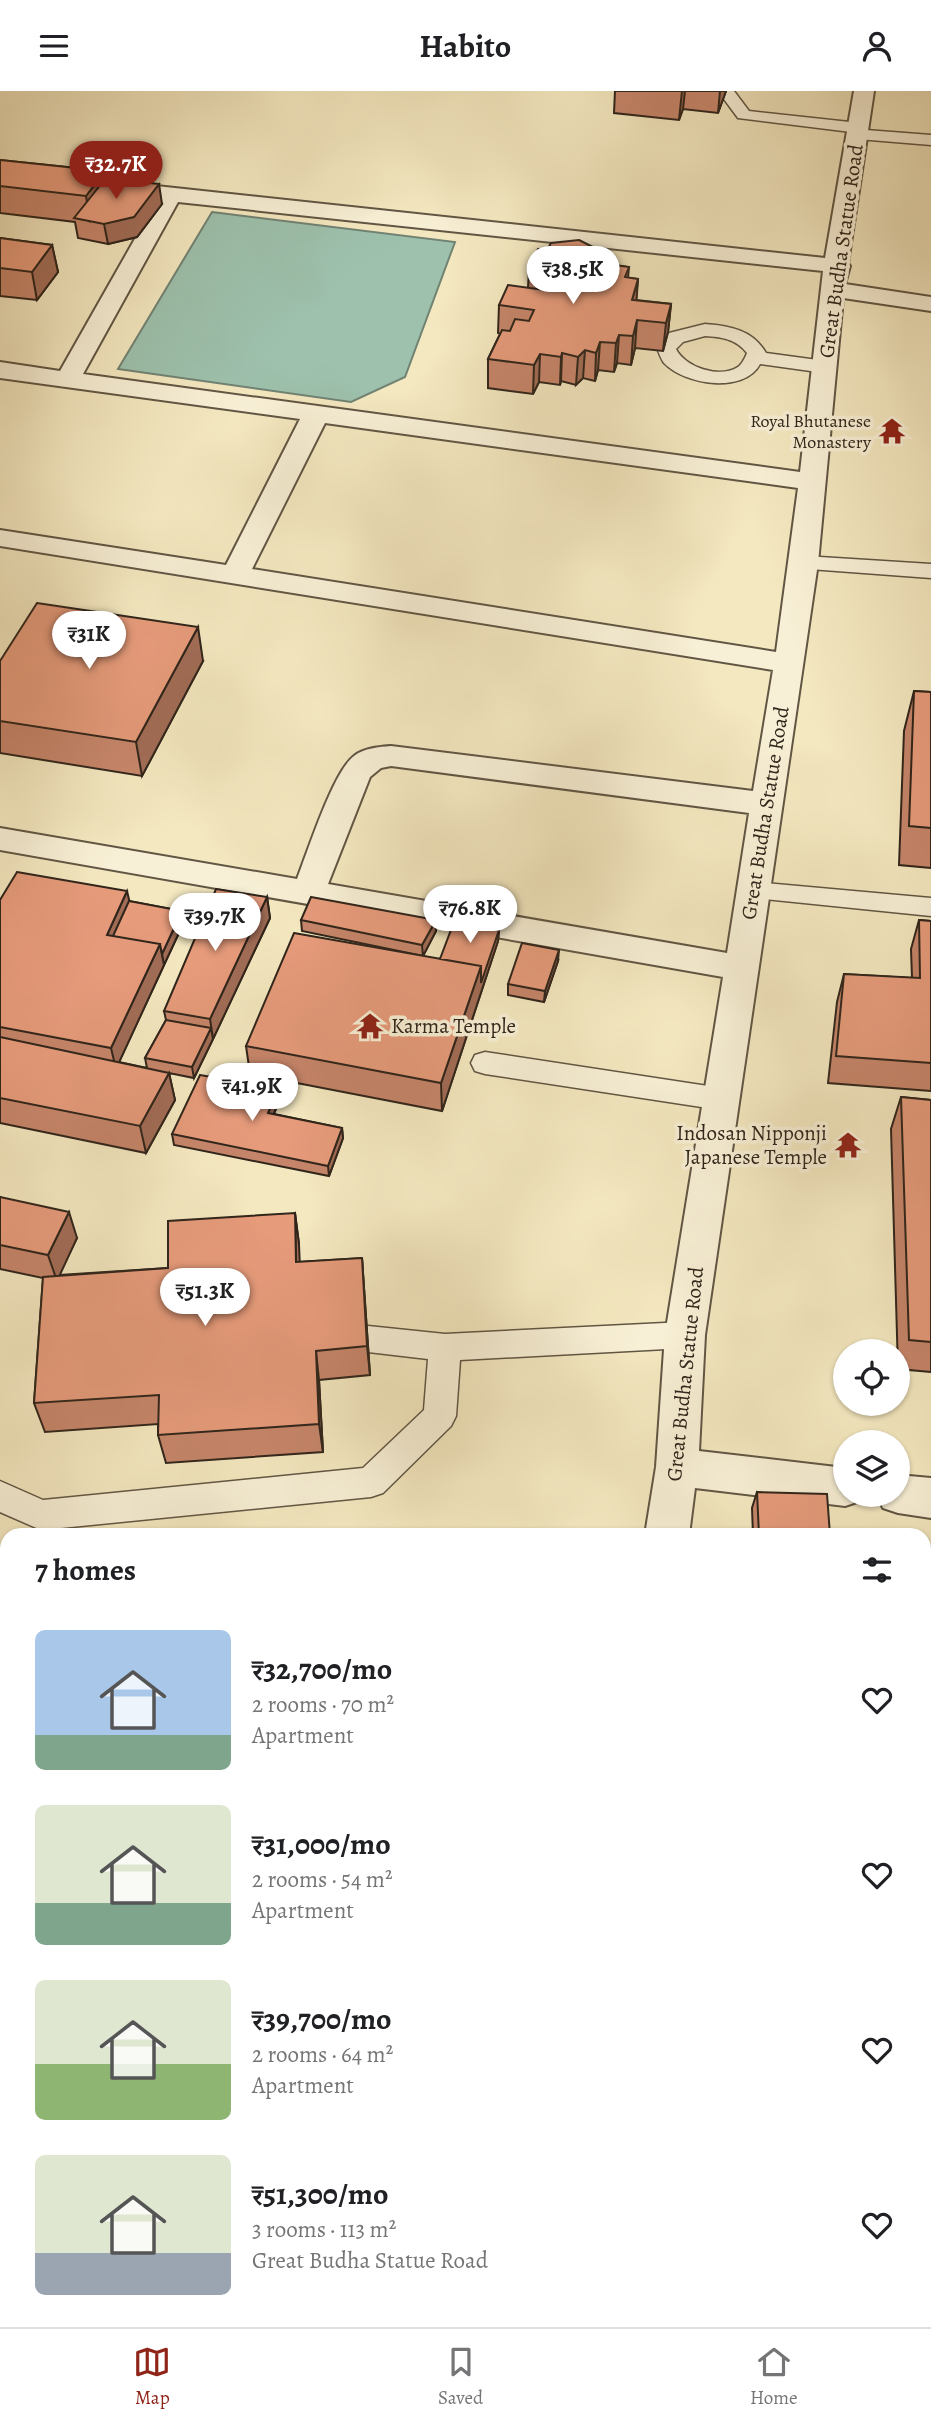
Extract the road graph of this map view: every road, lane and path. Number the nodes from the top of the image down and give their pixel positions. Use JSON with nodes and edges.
{"nodes":[{"id":1,"x":726,"y":91,"type":"edge"},
{"id":2,"x":864,"y":91,"type":"edge"},
{"id":3,"x":858,"y":131,"type":"junction"},
{"id":4,"x":931,"y":140,"type":"edge"},
{"id":5,"x":92,"y":186,"type":"edge"},
{"id":6,"x":171,"y":195,"type":"junction"},
{"id":7,"x":835,"y":278,"type":"junction"},
{"id":8,"x":931,"y":304,"type":"edge"},
{"id":9,"x":757,"y":358,"type":"dead end"},
{"id":10,"x":825,"y":367,"type":"junction"},
{"id":11,"x":0,"y":370,"type":"edge"},
{"id":12,"x":68,"y":379,"type":"junction"},
{"id":13,"x":316,"y":414,"type":"junction"},
{"id":14,"x":812,"y":482,"type":"junction"},
{"id":15,"x":0,"y":538,"type":"edge"},
{"id":16,"x":804,"y":563,"type":"junction"},
{"id":17,"x":931,"y":571,"type":"edge"},
{"id":18,"x":235,"y":576,"type":"junction"},
{"id":19,"x":789,"y":663,"type":"junction"},
{"id":20,"x":767,"y":804,"type":"junction"},
{"id":21,"x":0,"y":839,"type":"edge"},
{"id":22,"x":754,"y":891,"type":"junction"},
{"id":23,"x":308,"y":893,"type":"junction"},
{"id":24,"x":931,"y":907,"type":"edge"},
{"id":25,"x":741,"y":968,"type":"junction"},
{"id":26,"x":485,"y":1063,"type":"dead end"},
{"id":27,"x":721,"y":1099,"type":"junction"},
{"id":28,"x":685,"y":1335,"type":"junction"},
{"id":29,"x":368,"y":1339,"type":"edge"},
{"id":30,"x":445,"y":1347,"type":"junction"},
{"id":31,"x":677,"y":1467,"type":"junction"},
{"id":32,"x":833,"y":1486,"type":"edge"},
{"id":33,"x":910,"y":1495,"type":"edge"},
{"id":34,"x":0,"y":1496,"type":"edge"},
{"id":35,"x":931,"y":1498,"type":"edge"},
{"id":36,"x":668,"y":1528,"type":"edge"}],
"edges":[{"from":1,"to":3,"type":"lane"},
{"from":2,"to":3,"type":"street","name":"Great Budha Statue Road"},
{"from":3,"to":4,"type":"lane"},
{"from":3,"to":7,"type":"street","name":"Great Budha Statue Road"},
{"from":5,"to":6,"type":"street"},
{"from":6,"to":7,"type":"street"},
{"from":6,"to":12,"type":"street"},
{"from":7,"to":8,"type":"street"},
{"from":7,"to":10,"type":"street","name":"Great Budha Statue Road"},
{"from":9,"to":10,"type":"lane"},
{"from":10,"to":14,"type":"street","name":"Great Budha Statue Road"},
{"from":11,"to":12,"type":"street"},
{"from":12,"to":13,"type":"street"},
{"from":13,"to":14,"type":"street"},
{"from":13,"to":18,"type":"street"},
{"from":14,"to":16,"type":"street","name":"Great Budha Statue Road"},
{"from":15,"to":18,"type":"street"},
{"from":16,"to":17,"type":"lane"},
{"from":16,"to":19,"type":"street","name":"Great Budha Statue Road"},
{"from":18,"to":19,"type":"street"},
{"from":19,"to":20,"type":"street","name":"Great Budha Statue Road"},
{"from":20,"to":22,"type":"street","name":"Great Budha Statue Road"},
{"from":20,"to":23,"type":"street"},
{"from":21,"to":23,"type":"street"},
{"from":22,"to":24,"type":"lane"},
{"from":22,"to":25,"type":"street","name":"Great Budha Statue Road"},
{"from":23,"to":25,"type":"street"},
{"from":25,"to":27,"type":"street","name":"Great Budha Statue Road"},
{"from":26,"to":27,"type":"lane"},
{"from":27,"to":28,"type":"street","name":"Great Budha Statue Road"},
{"from":28,"to":30,"type":"lane"},
{"from":28,"to":31,"type":"street","name":"Great Budha Statue Road"},
{"from":29,"to":30,"type":"lane"},
{"from":30,"to":34,"type":"lane"},
{"from":31,"to":32,"type":"street"},
{"from":31,"to":36,"type":"street","name":"Great Budha Statue Road"},
{"from":33,"to":35,"type":"street"}]}
